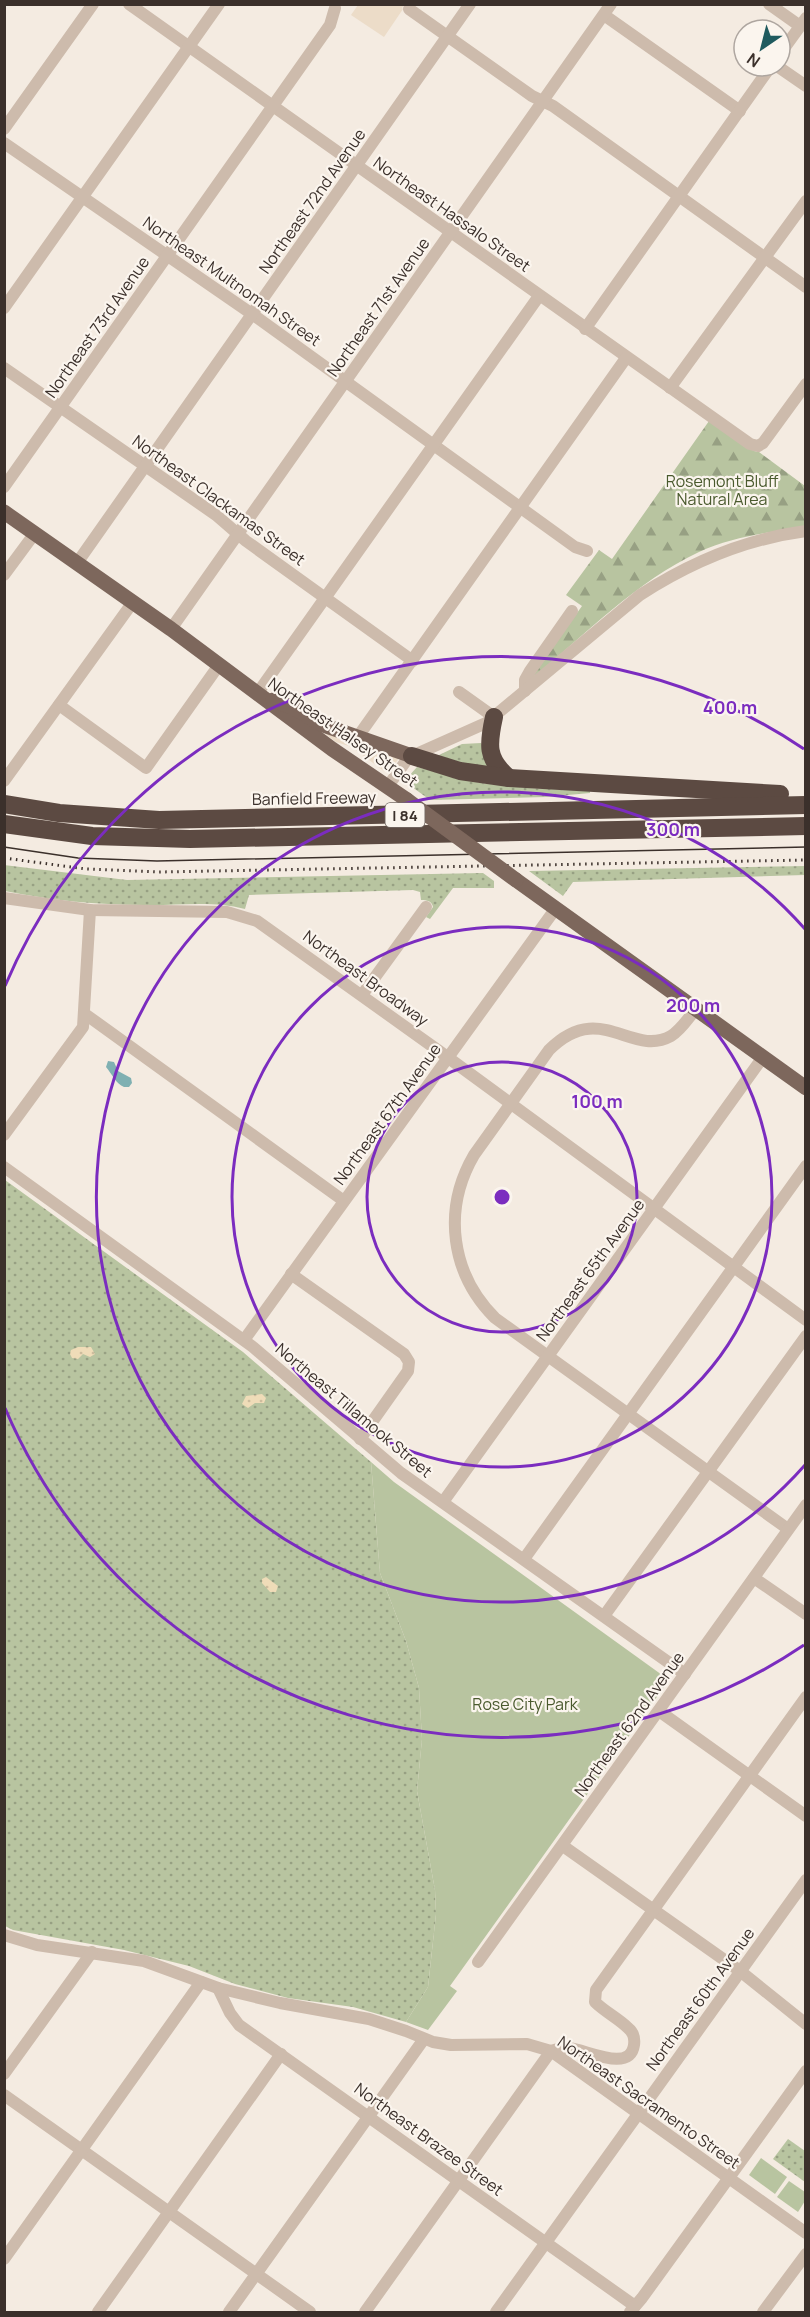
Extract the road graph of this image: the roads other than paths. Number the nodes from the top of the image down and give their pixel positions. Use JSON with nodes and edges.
{"nodes":[{"id":1,"x":93,"y":4,"type":"edge"},
{"id":2,"x":129,"y":4,"type":"edge"},
{"id":3,"x":219,"y":4,"type":"edge"},
{"id":4,"x":470,"y":4,"type":"edge"},
{"id":5,"x":769,"y":4,"type":"edge"},
{"id":6,"x":335,"y":8,"type":"dead end"},
{"id":7,"x":409,"y":9,"type":"dead end"},
{"id":8,"x":608,"y":10,"type":"edge"},
{"id":9,"x":803,"y":22,"type":"edge"},
{"id":10,"x":448,"y":36,"type":"junction"},
{"id":11,"x":792,"y":37,"type":"edge"},
{"id":12,"x":188,"y":47,"type":"junction"},
{"id":13,"x":792,"y":76,"type":"edge"},
{"id":14,"x":763,"y":78,"type":"edge"},
{"id":15,"x":806,"y":86,"type":"edge"},
{"id":16,"x":543,"y":101,"type":"junction"},
{"id":17,"x":272,"y":107,"type":"junction"},
{"id":18,"x":740,"y":111,"type":"junction"},
{"id":19,"x":4,"y":129,"type":"edge"},
{"id":20,"x":4,"y":143,"type":"edge"},
{"id":21,"x":356,"y":166,"type":"junction"},
{"id":22,"x":680,"y":196,"type":"junction"},
{"id":23,"x":82,"y":197,"type":"junction"},
{"id":24,"x":806,"y":201,"type":"edge"},
{"id":25,"x":451,"y":233,"type":"junction"},
{"id":26,"x":167,"y":256,"type":"junction"},
{"id":27,"x":765,"y":258,"type":"junction"},
{"id":28,"x":806,"y":287,"type":"edge"},
{"id":29,"x":539,"y":296,"type":"junction"},
{"id":30,"x":4,"y":308,"type":"edge"},
{"id":31,"x":252,"y":314,"type":"junction"},
{"id":32,"x":585,"y":329,"type":"junction"},
{"id":33,"x":627,"y":358,"type":"junction"},
{"id":34,"x":4,"y":368,"type":"edge"},
{"id":35,"x":346,"y":381,"type":"junction"},
{"id":36,"x":806,"y":384,"type":"edge"},
{"id":37,"x":670,"y":388,"type":"junction"},
{"id":38,"x":61,"y":407,"type":"junction"},
{"id":39,"x":433,"y":446,"type":"junction"},
{"id":40,"x":145,"y":465,"type":"junction"},
{"id":41,"x":4,"y":486,"type":"edge"},
{"id":42,"x":521,"y":508,"type":"junction"},
{"id":43,"x":4,"y":512,"type":"edge"},
{"id":44,"x":806,"y":531,"type":"edge"},
{"id":45,"x":34,"y":533,"type":"junction"},
{"id":46,"x":239,"y":534,"type":"junction"},
{"id":47,"x":587,"y":550,"type":"dead end"},
{"id":48,"x":77,"y":563,"type":"junction"},
{"id":49,"x":4,"y":575,"type":"edge"},
{"id":50,"x":326,"y":597,"type":"junction"},
{"id":51,"x":133,"y":602,"type":"junction"},
{"id":52,"x":572,"y":611,"type":"dead end"},
{"id":53,"x":171,"y":629,"type":"junction"},
{"id":54,"x":413,"y":661,"type":"junction"},
{"id":55,"x":219,"y":665,"type":"junction"},
{"id":56,"x":525,"y":691,"type":"junction"},
{"id":57,"x":459,"y":692,"type":"dead end"},
{"id":58,"x":257,"y":694,"type":"junction"},
{"id":59,"x":59,"y":705,"type":"junction"},
{"id":60,"x":494,"y":717,"type":"junction"},
{"id":61,"x":357,"y":738,"type":"junction"},
{"id":62,"x":412,"y":756,"type":"junction"},
{"id":63,"x":509,"y":778,"type":"junction"},
{"id":64,"x":4,"y":781,"type":"edge"},
{"id":65,"x":388,"y":786,"type":"junction"},
{"id":66,"x":806,"y":795,"type":"edge"},
{"id":67,"x":4,"y":804,"type":"edge"},
{"id":68,"x":806,"y":805,"type":"edge"},
{"id":69,"x":4,"y":824,"type":"edge"},
{"id":70,"x":806,"y":826,"type":"edge"},
{"id":71,"x":4,"y":898,"type":"edge"},
{"id":72,"x":426,"y":907,"type":"dead end"},
{"id":73,"x":556,"y":908,"type":"junction"},
{"id":74,"x":90,"y":910,"type":"junction"},
{"id":75,"x":362,"y":995,"type":"junction"},
{"id":76,"x":696,"y":1008,"type":"junction"},
{"id":77,"x":85,"y":1014,"type":"junction"},
{"id":78,"x":763,"y":1057,"type":"junction"},
{"id":79,"x":448,"y":1058,"type":"junction"},
{"id":80,"x":806,"y":1088,"type":"edge"},
{"id":81,"x":510,"y":1103,"type":"junction"},
{"id":82,"x":4,"y":1135,"type":"edge"},
{"id":83,"x":806,"y":1166,"type":"edge"},
{"id":84,"x":4,"y":1167,"type":"edge"},
{"id":85,"x":344,"y":1201,"type":"junction"},
{"id":86,"x":653,"y":1209,"type":"junction"},
{"id":87,"x":733,"y":1268,"type":"junction"},
{"id":88,"x":291,"y":1274,"type":"junction"},
{"id":89,"x":806,"y":1320,"type":"edge"},
{"id":90,"x":806,"y":1336,"type":"edge"},
{"id":91,"x":244,"y":1340,"type":"junction"},
{"id":92,"x":548,"y":1357,"type":"junction"},
{"id":93,"x":628,"y":1414,"type":"junction"},
{"id":94,"x":360,"y":1438,"type":"junction"},
{"id":95,"x":708,"y":1472,"type":"junction"},
{"id":96,"x":443,"y":1502,"type":"junction"},
{"id":97,"x":806,"y":1505,"type":"edge"},
{"id":98,"x":788,"y":1529,"type":"junction"},
{"id":99,"x":524,"y":1559,"type":"junction"},
{"id":100,"x":754,"y":1578,"type":"junction"},
{"id":101,"x":806,"y":1614,"type":"edge"},
{"id":102,"x":604,"y":1617,"type":"junction"},
{"id":103,"x":686,"y":1674,"type":"junction"},
{"id":104,"x":806,"y":1697,"type":"edge"},
{"id":105,"x":659,"y":1711,"type":"junction"},
{"id":106,"x":749,"y":1776,"type":"junction"},
{"id":107,"x":806,"y":1816,"type":"edge"},
{"id":108,"x":562,"y":1846,"type":"junction"},
{"id":109,"x":806,"y":1880,"type":"edge"},
{"id":110,"x":653,"y":1909,"type":"junction"},
{"id":111,"x":4,"y":1935,"type":"edge"},
{"id":112,"x":92,"y":1952,"type":"junction"},
{"id":113,"x":478,"y":1962,"type":"dead end"},
{"id":114,"x":740,"y":1971,"type":"junction"},
{"id":115,"x":201,"y":1982,"type":"junction"},
{"id":116,"x":218,"y":1988,"type":"junction"},
{"id":117,"x":806,"y":2024,"type":"edge"},
{"id":118,"x":424,"y":2039,"type":"junction"},
{"id":119,"x":551,"y":2051,"type":"junction"},
{"id":120,"x":281,"y":2054,"type":"junction"},
{"id":121,"x":596,"y":2054,"type":"junction"},
{"id":122,"x":806,"y":2071,"type":"edge"},
{"id":123,"x":582,"y":2073,"type":"junction"},
{"id":124,"x":4,"y":2074,"type":"edge"},
{"id":125,"x":4,"y":2095,"type":"edge"},
{"id":126,"x":638,"y":2114,"type":"junction"},
{"id":127,"x":368,"y":2116,"type":"junction"},
{"id":128,"x":82,"y":2150,"type":"junction"},
{"id":129,"x":729,"y":2178,"type":"junction"},
{"id":130,"x":459,"y":2181,"type":"junction"},
{"id":131,"x":169,"y":2212,"type":"junction"},
{"id":132,"x":806,"y":2233,"type":"edge"},
{"id":133,"x":546,"y":2243,"type":"junction"},
{"id":134,"x":806,"y":2254,"type":"edge"},
{"id":135,"x":4,"y":2259,"type":"edge"},
{"id":136,"x":256,"y":2274,"type":"junction"},
{"id":137,"x":632,"y":2309,"type":"edge"},
{"id":138,"x":98,"y":2313,"type":"edge"},
{"id":139,"x":229,"y":2313,"type":"edge"},
{"id":140,"x":310,"y":2313,"type":"edge"},
{"id":141,"x":365,"y":2313,"type":"edge"},
{"id":142,"x":496,"y":2313,"type":"edge"},
{"id":143,"x":763,"y":2313,"type":"edge"}],
"edges":[{"from":1,"to":19,"type":"street"},
{"from":2,"to":12,"type":"street","name":"Northeast Hassalo Street"},
{"from":3,"to":12,"type":"street"},
{"from":4,"to":10,"type":"street","name":"Northeast 72nd Avenue"},
{"from":5,"to":9,"type":"street"},
{"from":6,"to":17,"type":"street","name":"Northeast 73rd Avenue"},
{"from":7,"to":10,"type":"street"},
{"from":8,"to":16,"type":"street","name":"Northeast 71st Avenue"},
{"from":8,"to":18,"type":"street"},
{"from":9,"to":11,"type":"street"},
{"from":10,"to":16,"type":"street"},
{"from":10,"to":21,"type":"street","name":"Northeast 72nd Avenue"},
{"from":12,"to":17,"type":"street","name":"Northeast Hassalo Street"},
{"from":12,"to":23,"type":"street"},
{"from":13,"to":15,"type":"street"},
{"from":14,"to":18,"type":"street"},
{"from":16,"to":22,"type":"street"},
{"from":16,"to":25,"type":"street","name":"Northeast 71st Avenue"},
{"from":17,"to":21,"type":"street","name":"Northeast Hassalo Street"},
{"from":17,"to":26,"type":"street","name":"Northeast 73rd Avenue"},
{"from":18,"to":22,"type":"street"},
{"from":20,"to":23,"type":"street","name":"Northeast Multnomah Street"},
{"from":21,"to":25,"type":"street","name":"Northeast Hassalo Street"},
{"from":21,"to":31,"type":"street","name":"Northeast 72nd Avenue"},
{"from":22,"to":27,"type":"street"},
{"from":22,"to":32,"type":"street"},
{"from":23,"to":26,"type":"street","name":"Northeast Multnomah Street"},
{"from":23,"to":30,"type":"street"},
{"from":24,"to":27,"type":"street"},
{"from":25,"to":29,"type":"street","name":"Northeast Hassalo Street"},
{"from":25,"to":35,"type":"street","name":"Northeast 71st Avenue"},
{"from":26,"to":31,"type":"street","name":"Northeast Multnomah Street"},
{"from":26,"to":38,"type":"street","name":"Northeast 73rd Avenue"},
{"from":27,"to":28,"type":"street"},
{"from":27,"to":37,"type":"street"},
{"from":29,"to":32,"type":"street","name":"Northeast Hassalo Street"},
{"from":29,"to":39,"type":"street"},
{"from":31,"to":35,"type":"street","name":"Northeast Multnomah Street"},
{"from":31,"to":40,"type":"street","name":"Northeast 72nd Avenue"},
{"from":32,"to":33,"type":"street","name":"Northeast Hassalo Street"},
{"from":33,"to":37,"type":"street","name":"Northeast Hassalo Street"},
{"from":33,"to":42,"type":"street"},
{"from":34,"to":38,"type":"street","name":"Northeast Clackamas Street"},
{"from":35,"to":39,"type":"street","name":"Northeast Multnomah Street"},
{"from":35,"to":46,"type":"street","name":"Northeast 71st Avenue"},
{"from":36,"to":37,"type":"street","name":"Northeast Hassalo Street"},
{"from":38,"to":40,"type":"street","name":"Northeast Clackamas Street"},
{"from":38,"to":41,"type":"street","name":"Northeast 73rd Avenue"},
{"from":39,"to":42,"type":"street","name":"Northeast Multnomah Street"},
{"from":39,"to":50,"type":"street"},
{"from":40,"to":46,"type":"street","name":"Northeast Clackamas Street"},
{"from":40,"to":48,"type":"street","name":"Northeast 72nd Avenue"},
{"from":42,"to":47,"type":"street","name":"Northeast Multnomah Street"},
{"from":42,"to":54,"type":"street"},
{"from":43,"to":45,"type":"main road","name":"Northeast Halsey Street"},
{"from":44,"to":56,"type":"street"},
{"from":45,"to":48,"type":"main road","name":"Northeast Halsey Street"},
{"from":45,"to":49,"type":"street"},
{"from":46,"to":50,"type":"street","name":"Northeast Clackamas Street"},
{"from":46,"to":53,"type":"street","name":"Northeast 71st Avenue"},
{"from":48,"to":51,"type":"main road","name":"Northeast Halsey Street"},
{"from":50,"to":54,"type":"street","name":"Northeast Clackamas Street"},
{"from":50,"to":58,"type":"street"},
{"from":51,"to":53,"type":"main road","name":"Northeast Halsey Street"},
{"from":51,"to":59,"type":"street"},
{"from":52,"to":56,"type":"street"},
{"from":53,"to":55,"type":"main road","name":"Northeast Halsey Street"},
{"from":54,"to":61,"type":"street"},
{"from":55,"to":58,"type":"main road","name":"Northeast Halsey Street"},
{"from":55,"to":59,"type":"street"},
{"from":56,"to":60,"type":"street"},
{"from":57,"to":60,"type":"street"},
{"from":58,"to":61,"type":"main road"},
{"from":58,"to":65,"type":"main road","name":"Northeast Halsey Street"},
{"from":59,"to":64,"type":"street"},
{"from":60,"to":62,"type":"street"},
{"from":60,"to":63,"type":"highway"},
{"from":61,"to":62,"type":"main road"},
{"from":62,"to":63,"type":"highway"},
{"from":62,"to":65,"type":"street"},
{"from":63,"to":66,"type":"highway"},
{"from":65,"to":73,"type":"main road","name":"Northeast Halsey Street","bridge":true},
{"from":67,"to":68,"type":"highway","name":"Banfield Freeway","number":"I 84"},
{"from":69,"to":70,"type":"highway","number":"I 84"},
{"from":71,"to":74,"type":"street","name":"Northeast Broadway"},
{"from":72,"to":75,"type":"street"},
{"from":73,"to":76,"type":"main road","name":"Northeast Halsey Street"},
{"from":73,"to":79,"type":"street","name":"Northeast 67th Avenue"},
{"from":74,"to":75,"type":"street","name":"Northeast Broadway"},
{"from":74,"to":77,"type":"street"},
{"from":75,"to":79,"type":"street","name":"Northeast Broadway"},
{"from":76,"to":78,"type":"main road","name":"Northeast Halsey Street"},
{"from":76,"to":81,"type":"street"},
{"from":77,"to":82,"type":"street"},
{"from":77,"to":85,"type":"street"},
{"from":78,"to":80,"type":"main road","name":"Northeast Halsey Street"},
{"from":78,"to":86,"type":"street","name":"Northeast 65th Avenue"},
{"from":79,"to":81,"type":"street","name":"Northeast Broadway"},
{"from":79,"to":85,"type":"street","name":"Northeast 67th Avenue"},
{"from":81,"to":86,"type":"street","name":"Northeast Broadway"},
{"from":81,"to":92,"type":"street"},
{"from":83,"to":87,"type":"street"},
{"from":84,"to":91,"type":"street","name":"Northeast Tillamook Street"},
{"from":85,"to":88,"type":"street","name":"Northeast 67th Avenue"},
{"from":86,"to":87,"type":"street","name":"Northeast Broadway"},
{"from":86,"to":92,"type":"street","name":"Northeast 65th Avenue"},
{"from":87,"to":89,"type":"street","name":"Northeast Broadway"},
{"from":87,"to":93,"type":"street"},
{"from":88,"to":91,"type":"street","name":"Northeast 67th Avenue"},
{"from":88,"to":94,"type":"street"},
{"from":90,"to":95,"type":"street"},
{"from":91,"to":94,"type":"street","name":"Northeast Tillamook Street"},
{"from":92,"to":93,"type":"street"},
{"from":92,"to":96,"type":"street","name":"Northeast 65th Avenue"},
{"from":93,"to":95,"type":"street"},
{"from":93,"to":99,"type":"street"},
{"from":94,"to":96,"type":"street","name":"Northeast Tillamook Street"},
{"from":95,"to":98,"type":"street"},
{"from":95,"to":102,"type":"street"},
{"from":96,"to":99,"type":"street","name":"Northeast Tillamook Street"},
{"from":97,"to":98,"type":"street","name":"Northeast 62nd Avenue"},
{"from":98,"to":100,"type":"street","name":"Northeast 62nd Avenue"},
{"from":99,"to":102,"type":"street","name":"Northeast Tillamook Street"},
{"from":100,"to":101,"type":"street"},
{"from":100,"to":103,"type":"street","name":"Northeast 62nd Avenue"},
{"from":102,"to":103,"type":"street","name":"Northeast Tillamook Street"},
{"from":103,"to":105,"type":"street","name":"Northeast 62nd Avenue"},
{"from":104,"to":106,"type":"street"},
{"from":105,"to":106,"type":"street"},
{"from":105,"to":108,"type":"street","name":"Northeast 62nd Avenue"},
{"from":106,"to":107,"type":"street"},
{"from":106,"to":110,"type":"street"},
{"from":108,"to":110,"type":"street"},
{"from":108,"to":113,"type":"street","name":"Northeast 62nd Avenue"},
{"from":109,"to":114,"type":"street","name":"Northeast 60th Avenue"},
{"from":110,"to":114,"type":"street"},
{"from":110,"to":121,"type":"street"},
{"from":111,"to":112,"type":"street","name":"Northeast Sacramento Street"},
{"from":112,"to":115,"type":"street","name":"Northeast Sacramento Street"},
{"from":112,"to":124,"type":"street"},
{"from":114,"to":117,"type":"street"},
{"from":114,"to":126,"type":"street","name":"Northeast 60th Avenue"},
{"from":115,"to":116,"type":"street","name":"Northeast Sacramento Street"},
{"from":115,"to":128,"type":"street"},
{"from":116,"to":118,"type":"street","name":"Northeast Sacramento Street"},
{"from":116,"to":120,"type":"street","name":"Northeast Brazee Street"},
{"from":118,"to":119,"type":"street","name":"Northeast Sacramento Street"},
{"from":118,"to":127,"type":"street"},
{"from":119,"to":121,"type":"street"},
{"from":119,"to":123,"type":"street","name":"Northeast Sacramento Street"},
{"from":119,"to":130,"type":"street"},
{"from":120,"to":127,"type":"street","name":"Northeast Brazee Street"},
{"from":120,"to":131,"type":"street"},
{"from":121,"to":123,"type":"street"},
{"from":122,"to":129,"type":"street"},
{"from":123,"to":126,"type":"street","name":"Northeast Sacramento Street"},
{"from":125,"to":128,"type":"street"},
{"from":126,"to":129,"type":"street","name":"Northeast Sacramento Street"},
{"from":126,"to":133,"type":"street","name":"Northeast 60th Avenue"},
{"from":127,"to":130,"type":"street","name":"Northeast Brazee Street"},
{"from":127,"to":136,"type":"street"},
{"from":128,"to":131,"type":"street"},
{"from":128,"to":135,"type":"street"},
{"from":129,"to":132,"type":"street","name":"Northeast Sacramento Street"},
{"from":129,"to":137,"type":"street"},
{"from":130,"to":133,"type":"street","name":"Northeast Brazee Street"},
{"from":130,"to":141,"type":"street"},
{"from":131,"to":136,"type":"street"},
{"from":131,"to":138,"type":"street"},
{"from":133,"to":137,"type":"street","name":"Northeast Brazee Street"},
{"from":133,"to":142,"type":"street","name":"Northeast 60th Avenue"},
{"from":134,"to":143,"type":"street"},
{"from":136,"to":139,"type":"street"},
{"from":136,"to":140,"type":"street"}]}
